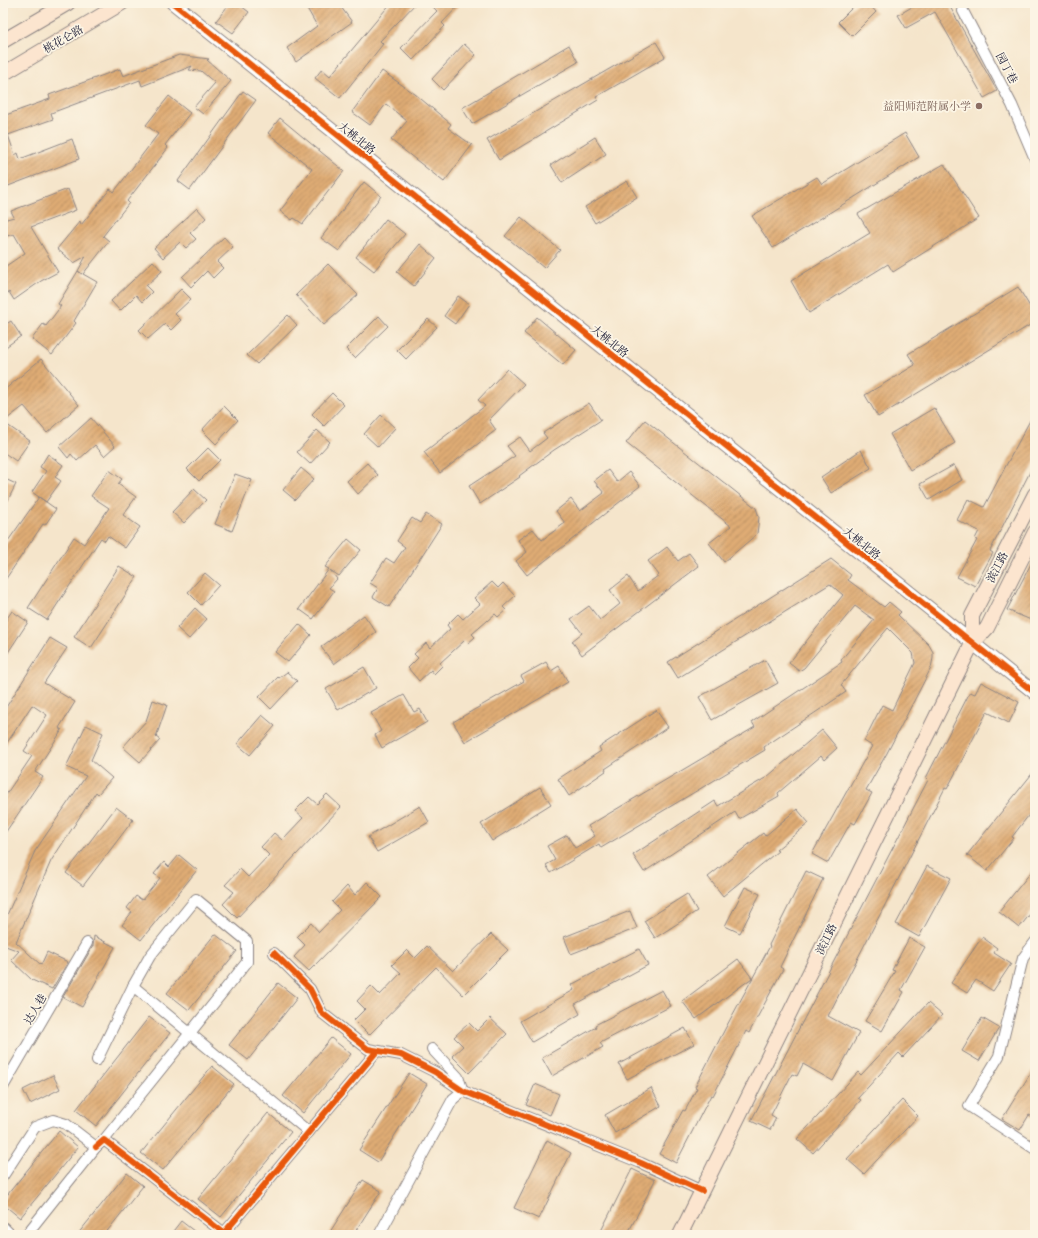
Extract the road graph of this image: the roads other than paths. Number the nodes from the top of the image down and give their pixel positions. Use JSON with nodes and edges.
{"nodes":[{"id":1,"x":68,"y":3,"type":"edge"},
{"id":2,"x":122,"y":3,"type":"edge"},
{"id":3,"x":173,"y":3,"type":"edge"},
{"id":4,"x":963,"y":11,"type":"dead end"},
{"id":5,"x":3,"y":41,"type":"edge"},
{"id":6,"x":3,"y":74,"type":"edge"},
{"id":7,"x":1035,"y":159,"type":"edge"},
{"id":8,"x":1035,"y":494,"type":"edge"},
{"id":9,"x":1035,"y":532,"type":"edge"},
{"id":10,"x":972,"y":644,"type":"junction"},
{"id":11,"x":1035,"y":693,"type":"edge"},
{"id":12,"x":1035,"y":942,"type":"edge"},
{"id":13,"x":87,"y":943,"type":"dead end"},
{"id":14,"x":274,"y":953,"type":"dead end"},
{"id":15,"x":133,"y":986,"type":"junction"},
{"id":16,"x":189,"y":1033,"type":"junction"},
{"id":17,"x":432,"y":1049,"type":"dead end"},
{"id":18,"x":377,"y":1051,"type":"junction"},
{"id":19,"x":97,"y":1060,"type":"dead end"},
{"id":20,"x":3,"y":1087,"type":"edge"},
{"id":21,"x":463,"y":1091,"type":"junction"},
{"id":22,"x":309,"y":1132,"type":"junction"},
{"id":23,"x":104,"y":1140,"type":"junction"},
{"id":24,"x":96,"y":1147,"type":"junction"},
{"id":25,"x":1035,"y":1149,"type":"edge"},
{"id":26,"x":3,"y":1176,"type":"edge"},
{"id":27,"x":702,"y":1191,"type":"junction"},
{"id":28,"x":3,"y":1227,"type":"edge"},
{"id":29,"x":11,"y":1235,"type":"edge"},
{"id":30,"x":26,"y":1235,"type":"edge"},
{"id":31,"x":379,"y":1235,"type":"edge"},
{"id":32,"x":680,"y":1235,"type":"edge"}],
"edges":[{"from":1,"to":5,"type":"main road"},
{"from":2,"to":6,"type":"main road","name":"桃花仑路"},
{"from":3,"to":10,"type":"street","name":"大桃北路"},
{"from":4,"to":7,"type":"street","name":"园丁巷"},
{"from":8,"to":10,"type":"main road","name":"滨江路"},
{"from":9,"to":10,"type":"main road","name":"滨江路"},
{"from":10,"to":11,"type":"street","name":"大桃北路"},
{"from":10,"to":27,"type":"main road","name":"滨江路"},
{"from":12,"to":25,"type":"street"},
{"from":13,"to":20,"type":"street","name":"达人巷"},
{"from":14,"to":18,"type":"street"},
{"from":15,"to":16,"type":"street"},
{"from":15,"to":16,"type":"street"},
{"from":15,"to":19,"type":"street"},
{"from":16,"to":22,"type":"street"},
{"from":16,"to":23,"type":"street"},
{"from":17,"to":21,"type":"street"},
{"from":18,"to":21,"type":"street"},
{"from":18,"to":22,"type":"street"},
{"from":21,"to":27,"type":"street"},
{"from":21,"to":31,"type":"street"},
{"from":22,"to":23,"type":"street"},
{"from":23,"to":24,"type":"street"},
{"from":24,"to":26,"type":"street"},
{"from":24,"to":30,"type":"street"},
{"from":27,"to":32,"type":"main road","name":"滨江路"},
{"from":28,"to":29,"type":"street"}]}
